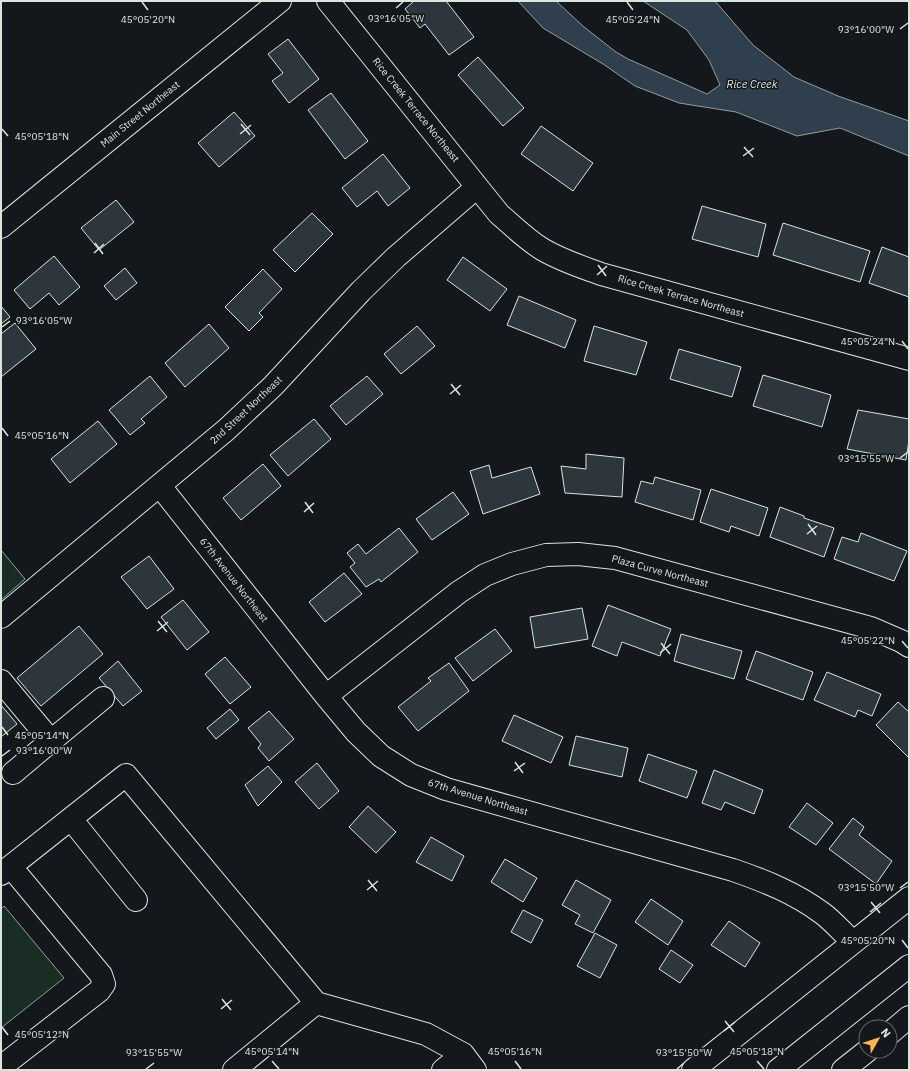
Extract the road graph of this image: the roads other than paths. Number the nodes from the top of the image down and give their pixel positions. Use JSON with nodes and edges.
{"nodes":[{"id":1,"x":280,"y":1,"type":"edge"},
{"id":2,"x":328,"y":1,"type":"edge"},
{"id":3,"x":477,"y":187,"type":"junction"},
{"id":4,"x":1,"y":226,"type":"edge"},
{"id":5,"x":909,"y":360,"type":"edge"},
{"id":6,"x":160,"y":486,"type":"junction"},
{"id":7,"x":1,"y":617,"type":"edge"},
{"id":8,"x":909,"y":646,"type":"edge"},
{"id":9,"x":1,"y":681,"type":"edge"},
{"id":10,"x":326,"y":696,"type":"junction"},
{"id":11,"x":104,"y":698,"type":"dead end"},
{"id":12,"x":51,"y":741,"type":"junction"},
{"id":13,"x":13,"y":773,"type":"dead end"},
{"id":14,"x":70,"y":819,"type":"junction"},
{"id":15,"x":6,"y":871,"type":"edge"},
{"id":16,"x":909,"y":898,"type":"edge"},
{"id":17,"x":136,"y":900,"type":"dead end"},
{"id":18,"x":853,"y":942,"type":"junction"},
{"id":19,"x":909,"y":966,"type":"edge"},
{"id":20,"x":316,"y":1003,"type":"junction"},
{"id":21,"x":909,"y":1018,"type":"edge"},
{"id":22,"x":898,"y":1027,"type":"edge"},
{"id":23,"x":796,"y":1056,"type":"junction"},
{"id":24,"x":858,"y":1058,"type":"edge"},
{"id":25,"x":469,"y":1062,"type":"edge"},
{"id":26,"x":1,"y":1067,"type":"edge"},
{"id":27,"x":234,"y":1070,"type":"edge"},
{"id":28,"x":443,"y":1070,"type":"edge"},
{"id":29,"x":693,"y":1070,"type":"edge"},
{"id":30,"x":766,"y":1070,"type":"edge"},
{"id":31,"x":778,"y":1070,"type":"edge"},
{"id":32,"x":843,"y":1070,"type":"edge"}],
"edges":[{"from":1,"to":4,"type":"street","name":"Main Street Northeast"},
{"from":2,"to":3,"type":"street","name":"Rice Creek Terrace Northeast"},
{"from":3,"to":5,"type":"street","name":"Rice Creek Terrace Northeast"},
{"from":3,"to":6,"type":"street","name":"2nd Street Northeast"},
{"from":6,"to":7,"type":"street","name":"2nd Street Northeast"},
{"from":6,"to":10,"type":"street","name":"67th Avenue Northeast"},
{"from":8,"to":10,"type":"street","name":"Plaza Curve Northeast"},
{"from":9,"to":12,"type":"street"},
{"from":10,"to":18,"type":"street","name":"67th Avenue Northeast"},
{"from":11,"to":12,"type":"street"},
{"from":12,"to":13,"type":"street"},
{"from":14,"to":15,"type":"street"},
{"from":14,"to":17,"type":"street"},
{"from":14,"to":20,"type":"street"},
{"from":15,"to":26,"type":"street"},
{"from":16,"to":18,"type":"street"},
{"from":18,"to":29,"type":"street"},
{"from":19,"to":23,"type":"street"},
{"from":20,"to":25,"type":"street"},
{"from":20,"to":27,"type":"street"},
{"from":21,"to":22,"type":"street"},
{"from":23,"to":30,"type":"street"},
{"from":23,"to":31,"type":"street"},
{"from":24,"to":32,"type":"street"},
{"from":25,"to":28,"type":"street"}]}
